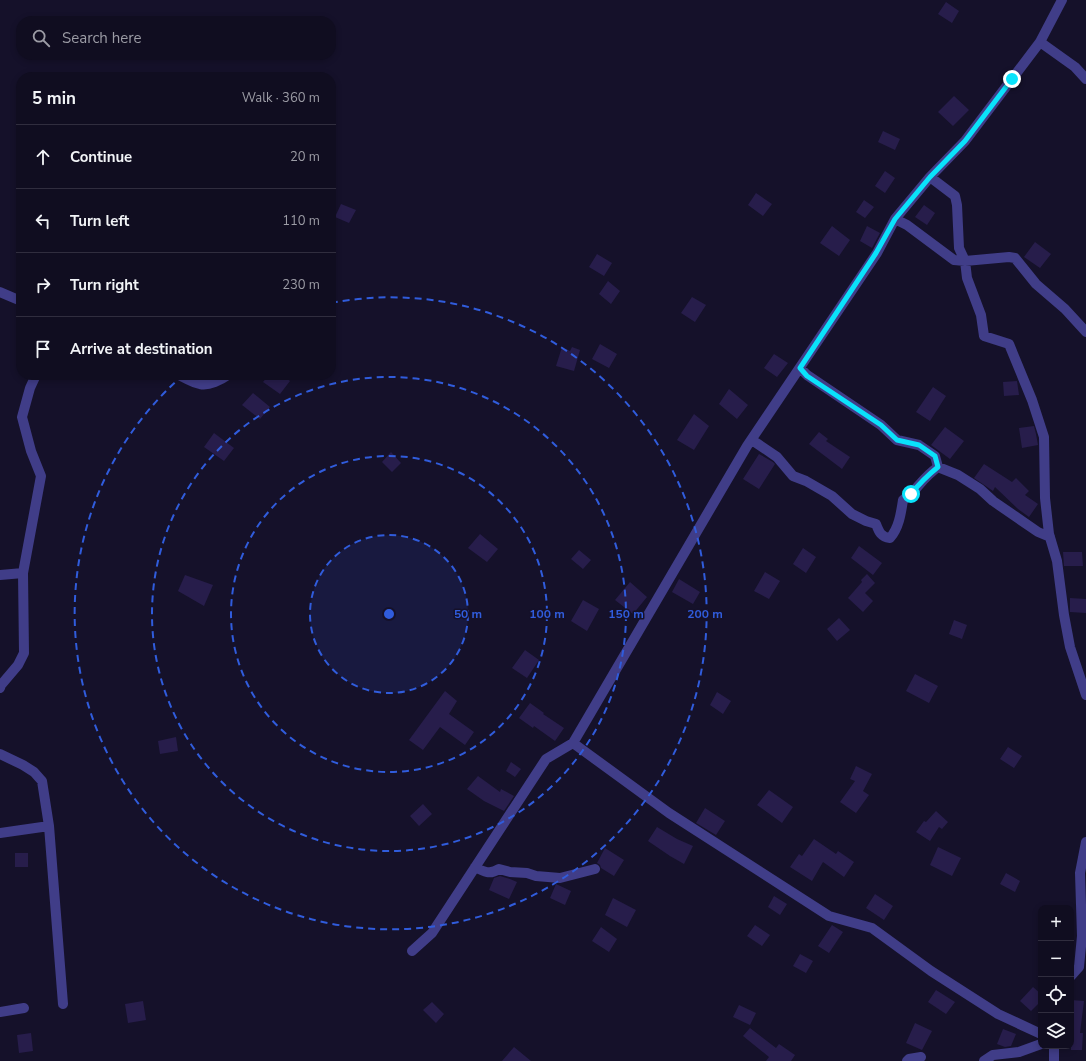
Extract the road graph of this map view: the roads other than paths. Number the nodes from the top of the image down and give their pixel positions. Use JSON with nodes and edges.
{"nodes":[{"id":1,"x":1062,"y":0,"type":"edge"},
{"id":2,"x":1040,"y":42,"type":"junction"},
{"id":3,"x":1086,"y":79,"type":"edge"},
{"id":4,"x":930,"y":177,"type":"junction"},
{"id":5,"x":895,"y":219,"type":"junction"},
{"id":6,"x":965,"y":261,"type":"junction"},
{"id":7,"x":0,"y":292,"type":"edge"},
{"id":8,"x":16,"y":299,"type":"edge"},
{"id":9,"x":1086,"y":332,"type":"edge"},
{"id":10,"x":800,"y":368,"type":"junction"},
{"id":11,"x":34,"y":380,"type":"edge"},
{"id":12,"x":191,"y":380,"type":"edge"},
{"id":13,"x":219,"y":380,"type":"edge"},
{"id":14,"x":752,"y":440,"type":"junction"},
{"id":15,"x":938,"y":467,"type":"junction"},
{"id":16,"x":1050,"y":537,"type":"junction"},
{"id":17,"x":23,"y":573,"type":"junction"},
{"id":18,"x":0,"y":575,"type":"edge"},
{"id":19,"x":0,"y":688,"type":"edge"},
{"id":20,"x":1086,"y":695,"type":"edge"},
{"id":21,"x":573,"y":743,"type":"junction"},
{"id":22,"x":0,"y":754,"type":"edge"},
{"id":23,"x":49,"y":826,"type":"junction"},
{"id":24,"x":0,"y":833,"type":"edge"},
{"id":25,"x":1086,"y":842,"type":"edge"},
{"id":26,"x":475,"y":867,"type":"junction"},
{"id":27,"x":595,"y":869,"type":"dead end"},
{"id":28,"x":1084,"y":914,"type":"edge"},
{"id":29,"x":412,"y":951,"type":"dead end"},
{"id":30,"x":1074,"y":972,"type":"edge"},
{"id":31,"x":63,"y":1004,"type":"dead end"},
{"id":32,"x":24,"y":1008,"type":"dead end"},
{"id":33,"x":0,"y":1012,"type":"edge"},
{"id":34,"x":1038,"y":1033,"type":"edge"},
{"id":35,"x":1038,"y":1045,"type":"edge"},
{"id":36,"x":1054,"y":1049,"type":"edge"},
{"id":37,"x":921,"y":1057,"type":"dead end"},
{"id":38,"x":908,"y":1061,"type":"edge"},
{"id":39,"x":984,"y":1061,"type":"edge"},
{"id":40,"x":1054,"y":1061,"type":"edge"}],
"edges":[{"from":1,"to":2,"type":"street"},
{"from":2,"to":3,"type":"street"},
{"from":2,"to":4,"type":"street"},
{"from":4,"to":5,"type":"street"},
{"from":4,"to":6,"type":"street"},
{"from":5,"to":6,"type":"street"},
{"from":5,"to":10,"type":"street"},
{"from":6,"to":9,"type":"street"},
{"from":6,"to":16,"type":"street"},
{"from":7,"to":8,"type":"street"},
{"from":10,"to":14,"type":"street"},
{"from":10,"to":15,"type":"street"},
{"from":11,"to":17,"type":"street"},
{"from":12,"to":13,"type":"street"},
{"from":14,"to":15,"type":"street"},
{"from":14,"to":21,"type":"street"},
{"from":15,"to":16,"type":"street"},
{"from":16,"to":20,"type":"street"},
{"from":17,"to":18,"type":"street"},
{"from":17,"to":19,"type":"street"},
{"from":21,"to":26,"type":"street"},
{"from":21,"to":34,"type":"street"},
{"from":22,"to":23,"type":"street"},
{"from":23,"to":24,"type":"street"},
{"from":23,"to":31,"type":"street"},
{"from":25,"to":28,"type":"street"},
{"from":26,"to":27,"type":"street"},
{"from":26,"to":29,"type":"street"},
{"from":28,"to":30,"type":"street"},
{"from":32,"to":33,"type":"street"},
{"from":35,"to":39,"type":"street"},
{"from":36,"to":40,"type":"street"},
{"from":37,"to":38,"type":"street"}]}
